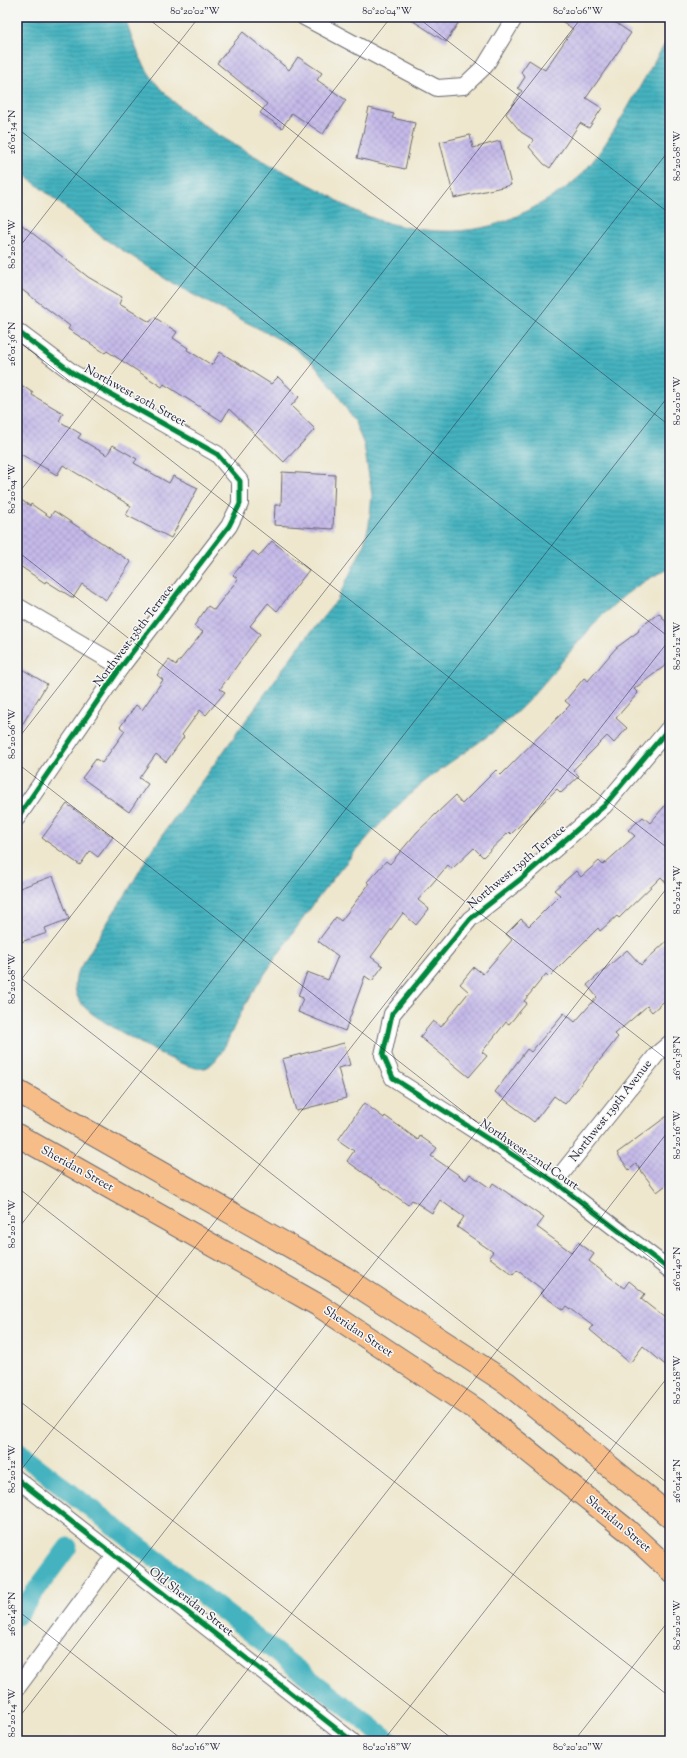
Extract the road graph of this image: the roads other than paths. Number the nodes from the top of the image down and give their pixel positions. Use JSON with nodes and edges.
{"nodes":[{"id":1,"x":304,"y":17,"type":"edge"},
{"id":2,"x":515,"y":17,"type":"edge"},
{"id":3,"x":17,"y":332,"type":"edge"},
{"id":4,"x":240,"y":481,"type":"joint"},
{"id":5,"x":17,"y":606,"type":"edge"},
{"id":6,"x":121,"y":667,"type":"junction"},
{"id":7,"x":670,"y":727,"type":"edge"},
{"id":8,"x":17,"y":818,"type":"edge"},
{"id":9,"x":670,"y":1043,"type":"edge"},
{"id":10,"x":383,"y":1055,"type":"joint"},
{"id":11,"x":17,"y":1091,"type":"edge"},
{"id":12,"x":17,"y":1135,"type":"edge"},
{"id":13,"x":556,"y":1182,"type":"junction"},
{"id":14,"x":670,"y":1270,"type":"edge"},
{"id":15,"x":17,"y":1479,"type":"edge"},
{"id":16,"x":670,"y":1517,"type":"edge"},
{"id":17,"x":115,"y":1556,"type":"junction"},
{"id":18,"x":670,"y":1570,"type":"edge"},
{"id":19,"x":17,"y":1688,"type":"edge"},
{"id":20,"x":352,"y":1741,"type":"edge"}],
"edges":[{"from":1,"to":2,"type":"street"},
{"from":3,"to":4,"type":"street","name":"Northwest 20th Street"},
{"from":4,"to":6,"type":"street","name":"Northwest 138th Terrace"},
{"from":5,"to":6,"type":"street"},
{"from":6,"to":8,"type":"street","name":"Northwest 138th Terrace"},
{"from":7,"to":10,"type":"street","name":"Northwest 139th Terrace"},
{"from":9,"to":13,"type":"street","name":"Northwest 139th Avenue"},
{"from":10,"to":13,"type":"street","name":"Northwest 22nd Court"},
{"from":11,"to":16,"type":"main road"},
{"from":12,"to":18,"type":"main road","name":"Sheridan Street"},
{"from":13,"to":14,"type":"street","name":"Northwest 22nd Court"},
{"from":15,"to":17,"type":"street","name":"Old Sheridan Street"},
{"from":17,"to":19,"type":"street"},
{"from":17,"to":20,"type":"street","name":"Old Sheridan Street"}]}
